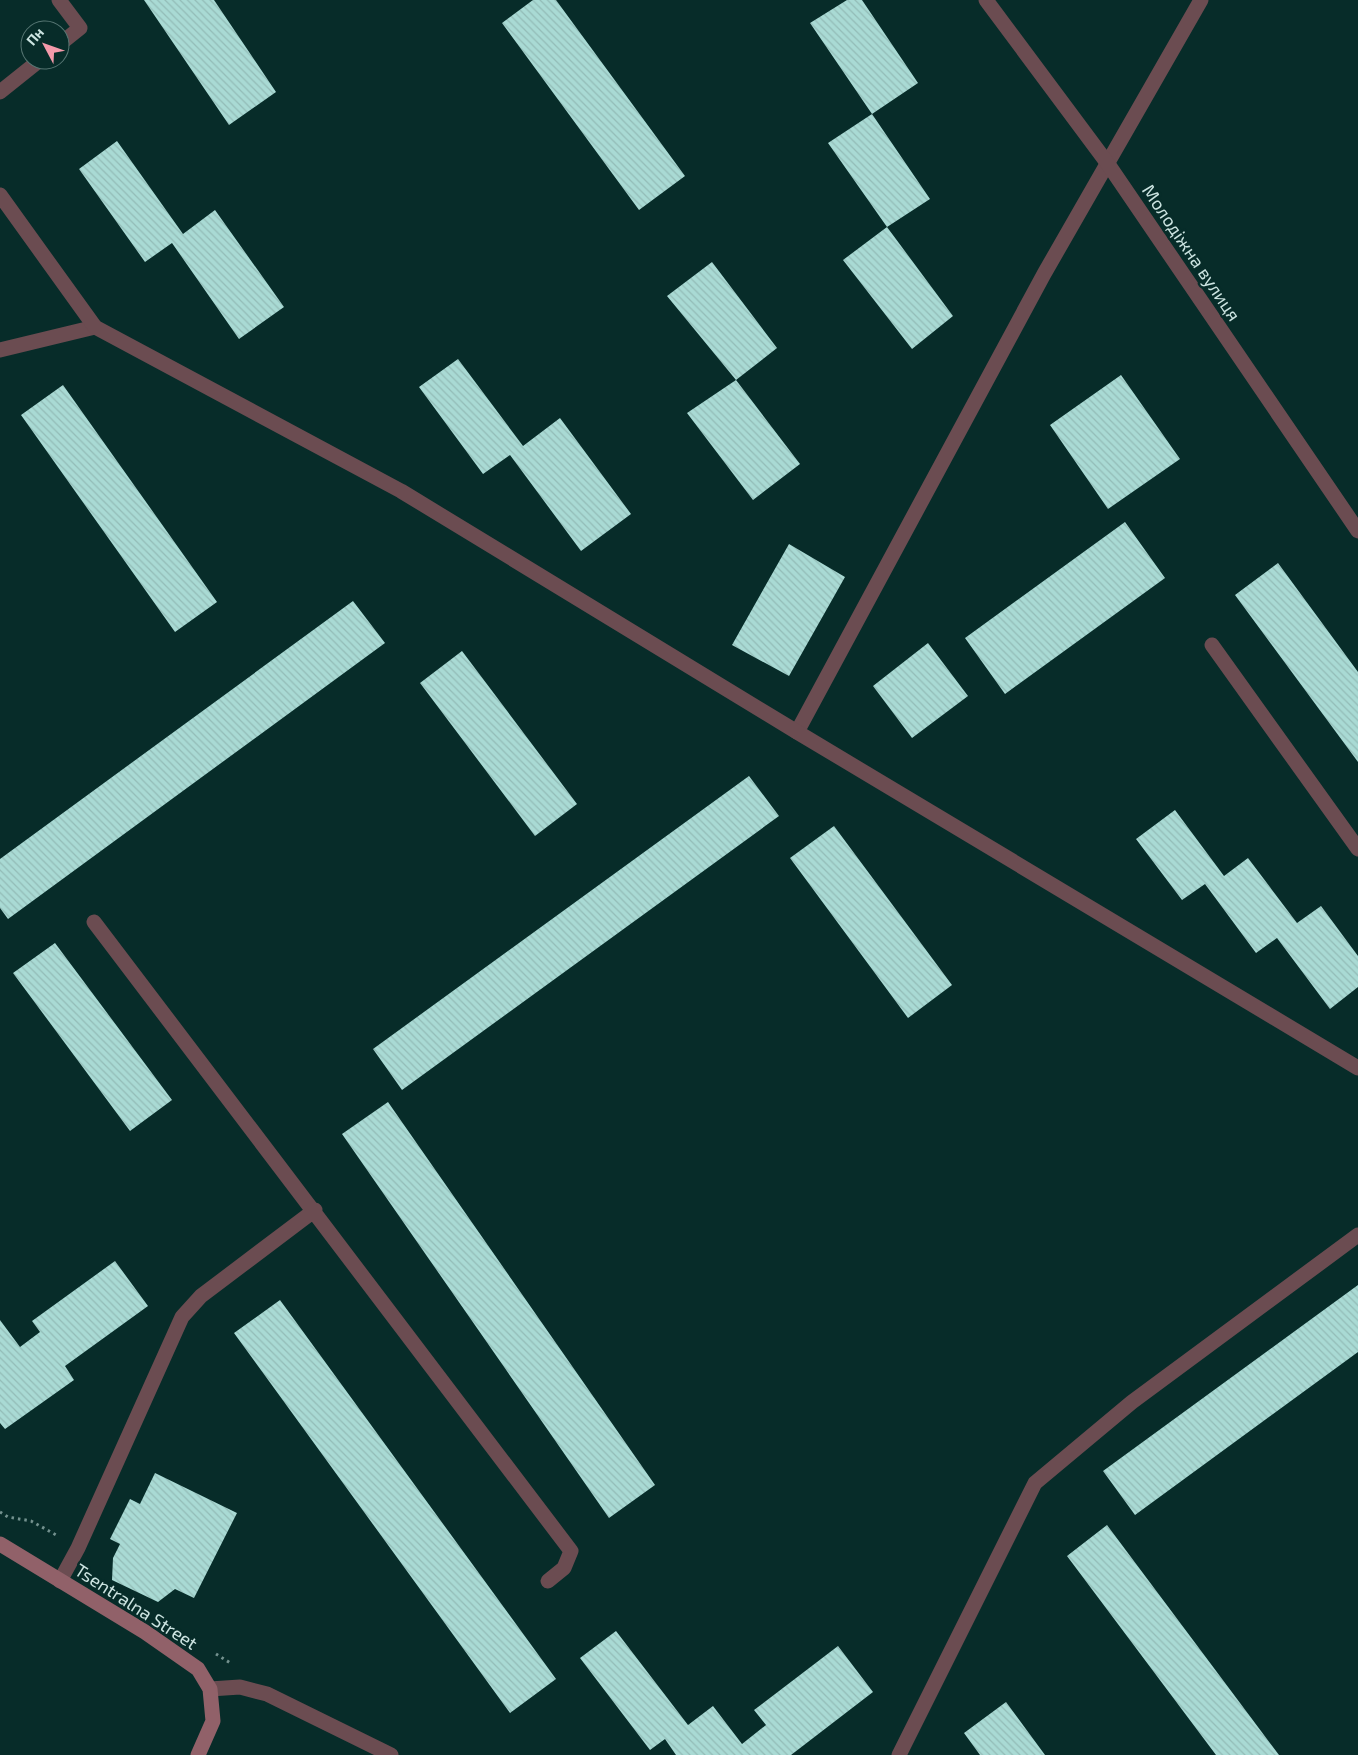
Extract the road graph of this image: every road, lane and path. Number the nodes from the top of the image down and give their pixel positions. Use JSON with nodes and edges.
{"nodes":[{"id":1,"x":59,"y":0,"type":"edge"},
{"id":2,"x":986,"y":0,"type":"edge"},
{"id":3,"x":1201,"y":0,"type":"edge"},
{"id":4,"x":70,"y":36,"type":"edge"},
{"id":5,"x":28,"y":70,"type":"edge"},
{"id":6,"x":0,"y":92,"type":"edge"},
{"id":7,"x":1108,"y":164,"type":"junction"},
{"id":8,"x":0,"y":195,"type":"edge"},
{"id":9,"x":95,"y":327,"type":"junction"},
{"id":10,"x":0,"y":350,"type":"edge"},
{"id":11,"x":1358,"y":531,"type":"edge"},
{"id":12,"x":1212,"y":645,"type":"dead end"},
{"id":13,"x":797,"y":732,"type":"junction"},
{"id":14,"x":1358,"y":849,"type":"edge"},
{"id":15,"x":94,"y":922,"type":"dead end"},
{"id":16,"x":1358,"y":1068,"type":"edge"},
{"id":17,"x":315,"y":1210,"type":"junction"},
{"id":18,"x":1358,"y":1235,"type":"edge"},
{"id":19,"x":0,"y":1544,"type":"edge"},
{"id":20,"x":60,"y":1581,"type":"junction"},
{"id":21,"x":548,"y":1581,"type":"dead end"},
{"id":22,"x":210,"y":1689,"type":"junction"},
{"id":23,"x":198,"y":1755,"type":"edge"},
{"id":24,"x":391,"y":1755,"type":"edge"},
{"id":25,"x":899,"y":1755,"type":"edge"}],
"edges":[{"from":1,"to":4,"type":"street"},
{"from":2,"to":7,"type":"street","name":"Молодіжна вулиця"},
{"from":3,"to":7,"type":"street"},
{"from":5,"to":6,"type":"street"},
{"from":7,"to":11,"type":"street","name":"Молодіжна вулиця"},
{"from":7,"to":13,"type":"street"},
{"from":8,"to":9,"type":"street"},
{"from":9,"to":10,"type":"street"},
{"from":9,"to":13,"type":"street"},
{"from":12,"to":14,"type":"street"},
{"from":13,"to":16,"type":"street"},
{"from":15,"to":17,"type":"street"},
{"from":17,"to":20,"type":"street"},
{"from":17,"to":21,"type":"street"},
{"from":18,"to":25,"type":"street"},
{"from":19,"to":20,"type":"main road","name":"Tsentralna Street"},
{"from":20,"to":22,"type":"main road","name":"Tsentralna Street"},
{"from":22,"to":23,"type":"main road","name":"Tsentralna Street"},
{"from":22,"to":24,"type":"street"}]}
